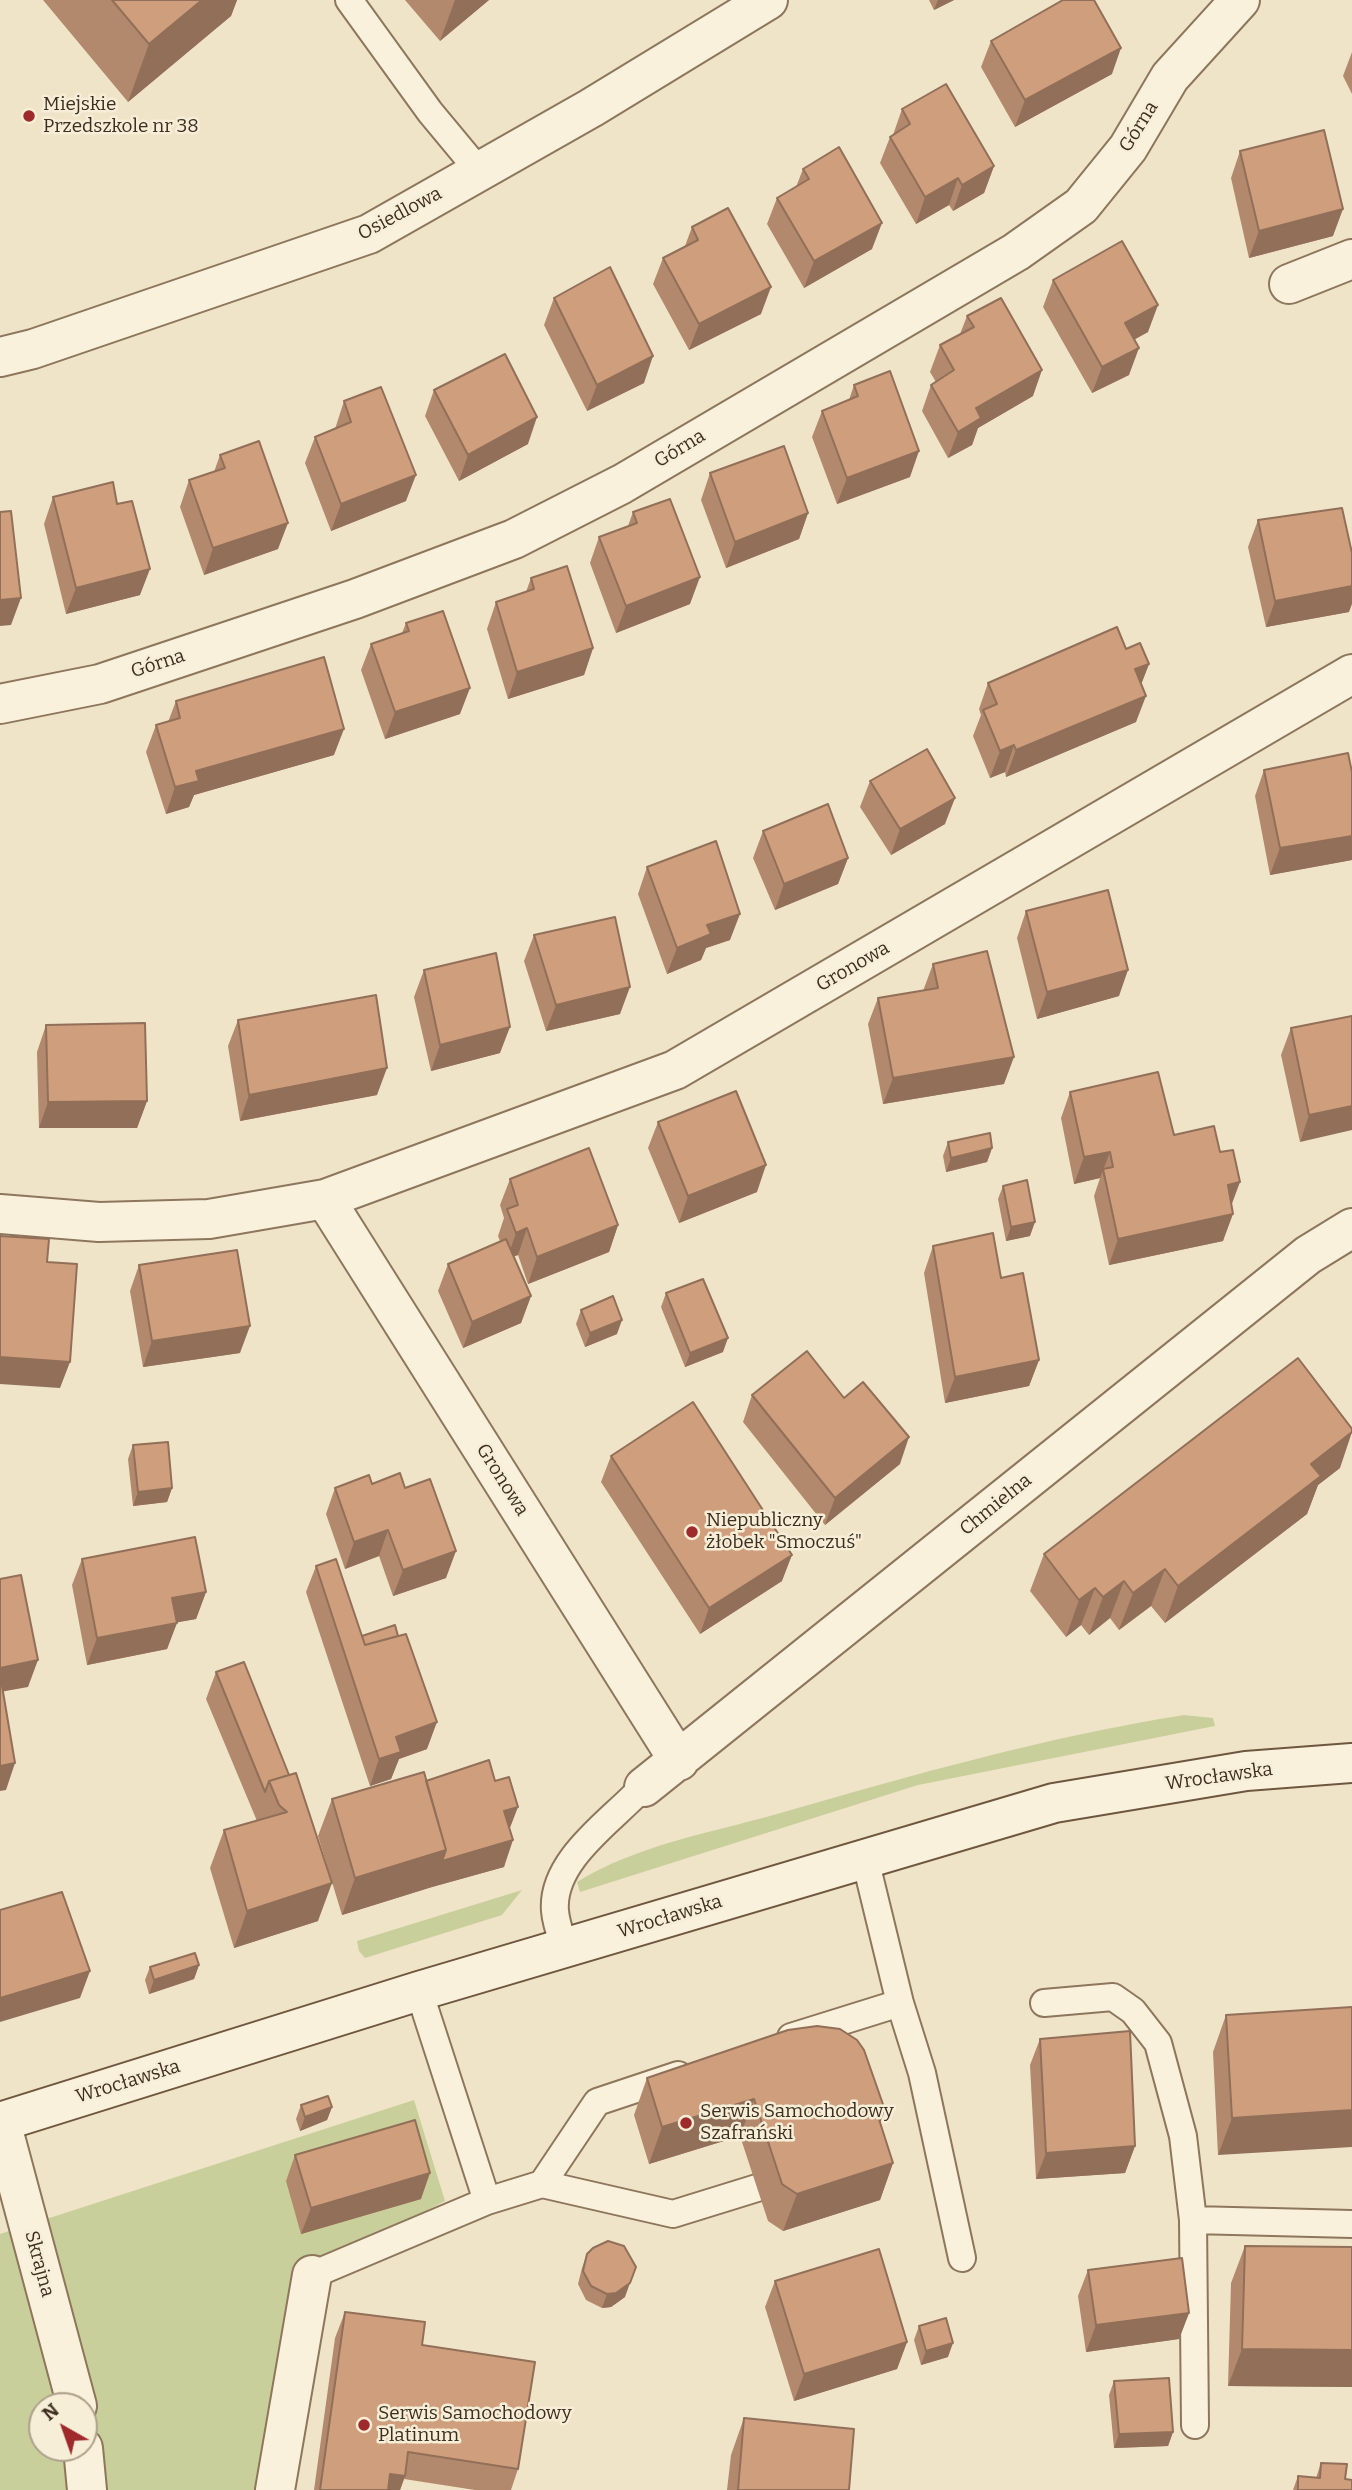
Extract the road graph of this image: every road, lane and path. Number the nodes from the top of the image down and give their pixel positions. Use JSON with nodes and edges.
{"nodes":[{"id":1,"x":349,"y":0,"type":"edge"},
{"id":2,"x":768,"y":0,"type":"edge"},
{"id":3,"x":1240,"y":0,"type":"edge"},
{"id":4,"x":479,"y":172,"type":"junction"},
{"id":5,"x":1352,"y":259,"type":"edge"},
{"id":6,"x":1289,"y":284,"type":"dead end"},
{"id":7,"x":0,"y":357,"type":"edge"},
{"id":8,"x":1352,"y":674,"type":"edge"},
{"id":9,"x":0,"y":704,"type":"edge"},
{"id":10,"x":325,"y":1199,"type":"junction"},
{"id":11,"x":0,"y":1214,"type":"edge"},
{"id":12,"x":1352,"y":1228,"type":"edge"},
{"id":13,"x":679,"y":1761,"type":"junction"},
{"id":14,"x":1352,"y":1763,"type":"edge"},
{"id":15,"x":638,"y":1792,"type":"joint"},
{"id":16,"x":865,"y":1859,"type":"junction"},
{"id":17,"x":565,"y":1948,"type":"junction"},
{"id":18,"x":419,"y":1991,"type":"junction"},
{"id":19,"x":900,"y":2003,"type":"junction"},
{"id":20,"x":1044,"y":2003,"type":"dead end"},
{"id":21,"x":767,"y":2045,"type":"edge"},
{"id":22,"x":702,"y":2067,"type":"edge"},
{"id":23,"x":0,"y":2122,"type":"edge"},
{"id":24,"x":542,"y":2184,"type":"junction"},
{"id":25,"x":757,"y":2188,"type":"dead end"},
{"id":26,"x":487,"y":2201,"type":"junction"},
{"id":27,"x":1193,"y":2220,"type":"junction"},
{"id":28,"x":1352,"y":2224,"type":"edge"},
{"id":29,"x":962,"y":2258,"type":"dead end"},
{"id":30,"x":312,"y":2275,"type":"joint"},
{"id":31,"x":73,"y":2392,"type":"edge"},
{"id":32,"x":1195,"y":2425,"type":"dead end"},
{"id":33,"x":84,"y":2462,"type":"edge"},
{"id":34,"x":86,"y":2490,"type":"edge"},
{"id":35,"x":275,"y":2490,"type":"edge"}],
"edges":[{"from":1,"to":4,"type":"lane"},
{"from":2,"to":4,"type":"street","name":"Osiedlowa"},
{"from":3,"to":9,"type":"street","name":"Górna"},
{"from":4,"to":7,"type":"street","name":"Osiedlowa"},
{"from":5,"to":6,"type":"street"},
{"from":8,"to":10,"type":"street","name":"Gronowa"},
{"from":10,"to":11,"type":"street","name":"Gronowa"},
{"from":10,"to":13,"type":"street","name":"Gronowa"},
{"from":12,"to":13,"type":"street","name":"Chmielna"},
{"from":13,"to":15,"type":"street","name":"Chmielna"},
{"from":14,"to":16,"type":"street","name":"Wrocławska"},
{"from":15,"to":17,"type":"lane","name":"Chmielna"},
{"from":16,"to":17,"type":"street","name":"Wrocławska"},
{"from":16,"to":19,"type":"lane"},
{"from":17,"to":18,"type":"street","name":"Wrocławska"},
{"from":18,"to":23,"type":"street","name":"Wrocławska"},
{"from":18,"to":26,"type":"lane"},
{"from":19,"to":21,"type":"lane"},
{"from":19,"to":29,"type":"lane"},
{"from":20,"to":27,"type":"lane"},
{"from":22,"to":24,"type":"lane"},
{"from":23,"to":31,"type":"street","name":"Skrajna"},
{"from":24,"to":25,"type":"lane"},
{"from":24,"to":26,"type":"lane"},
{"from":26,"to":30,"type":"lane"},
{"from":27,"to":28,"type":"lane"},
{"from":27,"to":32,"type":"lane"},
{"from":30,"to":35,"type":"street"},
{"from":33,"to":34,"type":"street"}]}
